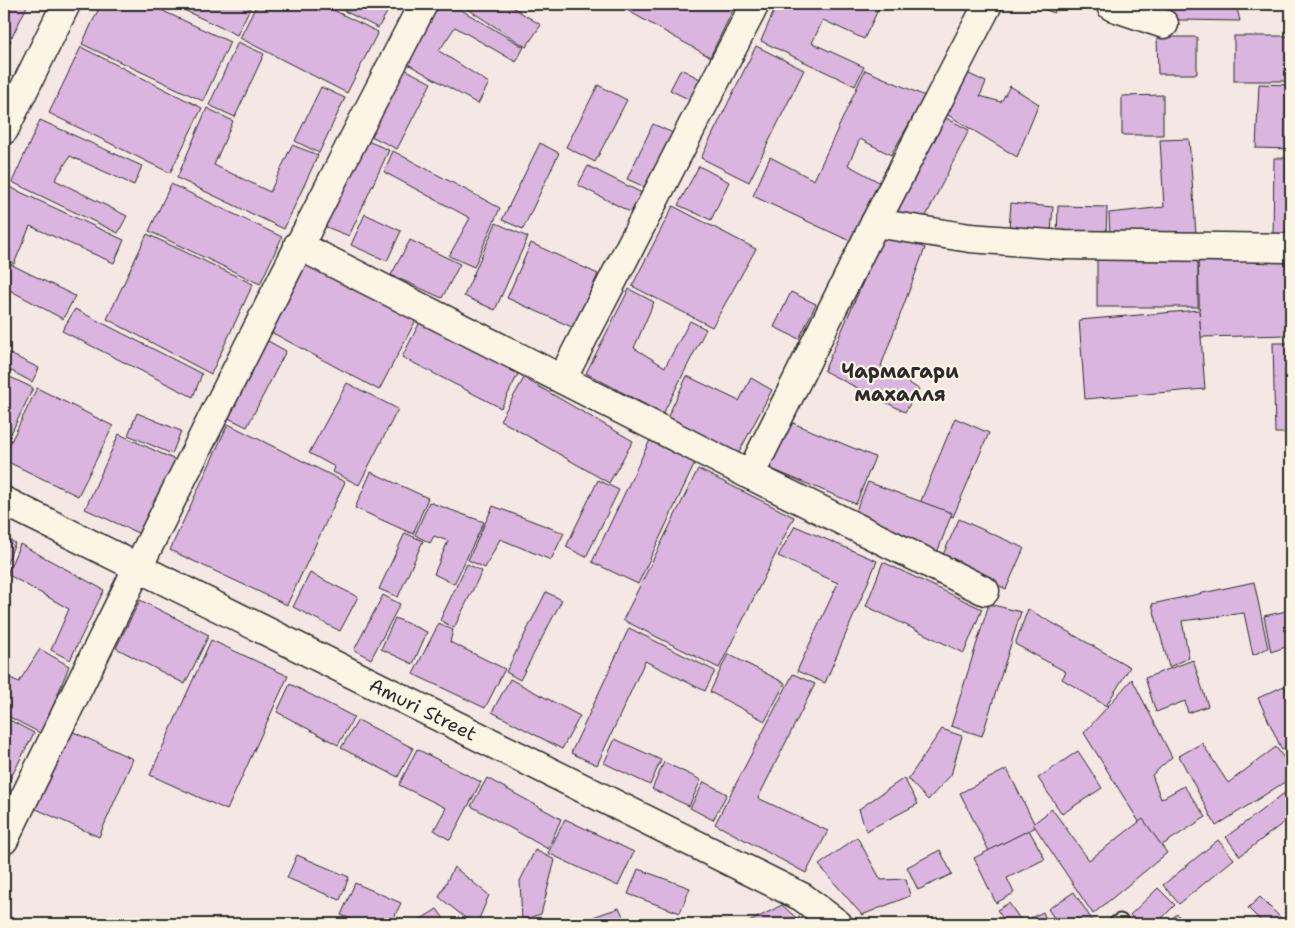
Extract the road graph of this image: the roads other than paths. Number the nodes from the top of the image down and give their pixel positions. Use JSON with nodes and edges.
{"nodes":[{"id":1,"x":66,"y":4,"type":"edge"},
{"id":2,"x":424,"y":4,"type":"edge"},
{"id":3,"x":755,"y":4,"type":"edge"},
{"id":4,"x":988,"y":4,"type":"edge"},
{"id":5,"x":1111,"y":4,"type":"edge"},
{"id":6,"x":1164,"y":24,"type":"dead end"},
{"id":7,"x":4,"y":130,"type":"edge"},
{"id":8,"x":875,"y":223,"type":"junction"},
{"id":9,"x":298,"y":244,"type":"junction"},
{"id":10,"x":1291,"y":248,"type":"edge"},
{"id":11,"x":562,"y":379,"type":"junction"},
{"id":12,"x":750,"y":475,"type":"junction"},
{"id":13,"x":4,"y":500,"type":"edge"},
{"id":14,"x":137,"y":566,"type":"junction"},
{"id":15,"x":986,"y":591,"type":"dead end"},
{"id":16,"x":4,"y":840,"type":"edge"},
{"id":17,"x":838,"y":924,"type":"edge"}],
"edges":[{"from":1,"to":7,"type":"street"},
{"from":2,"to":9,"type":"street"},
{"from":3,"to":11,"type":"street"},
{"from":4,"to":8,"type":"street"},
{"from":5,"to":6,"type":"street"},
{"from":8,"to":10,"type":"street"},
{"from":8,"to":12,"type":"street"},
{"from":9,"to":11,"type":"street"},
{"from":9,"to":14,"type":"street"},
{"from":11,"to":12,"type":"street"},
{"from":12,"to":15,"type":"street"},
{"from":13,"to":14,"type":"street","name":"Amuri Street"},
{"from":14,"to":16,"type":"street"},
{"from":14,"to":17,"type":"street","name":"Amuri Street"}]}
